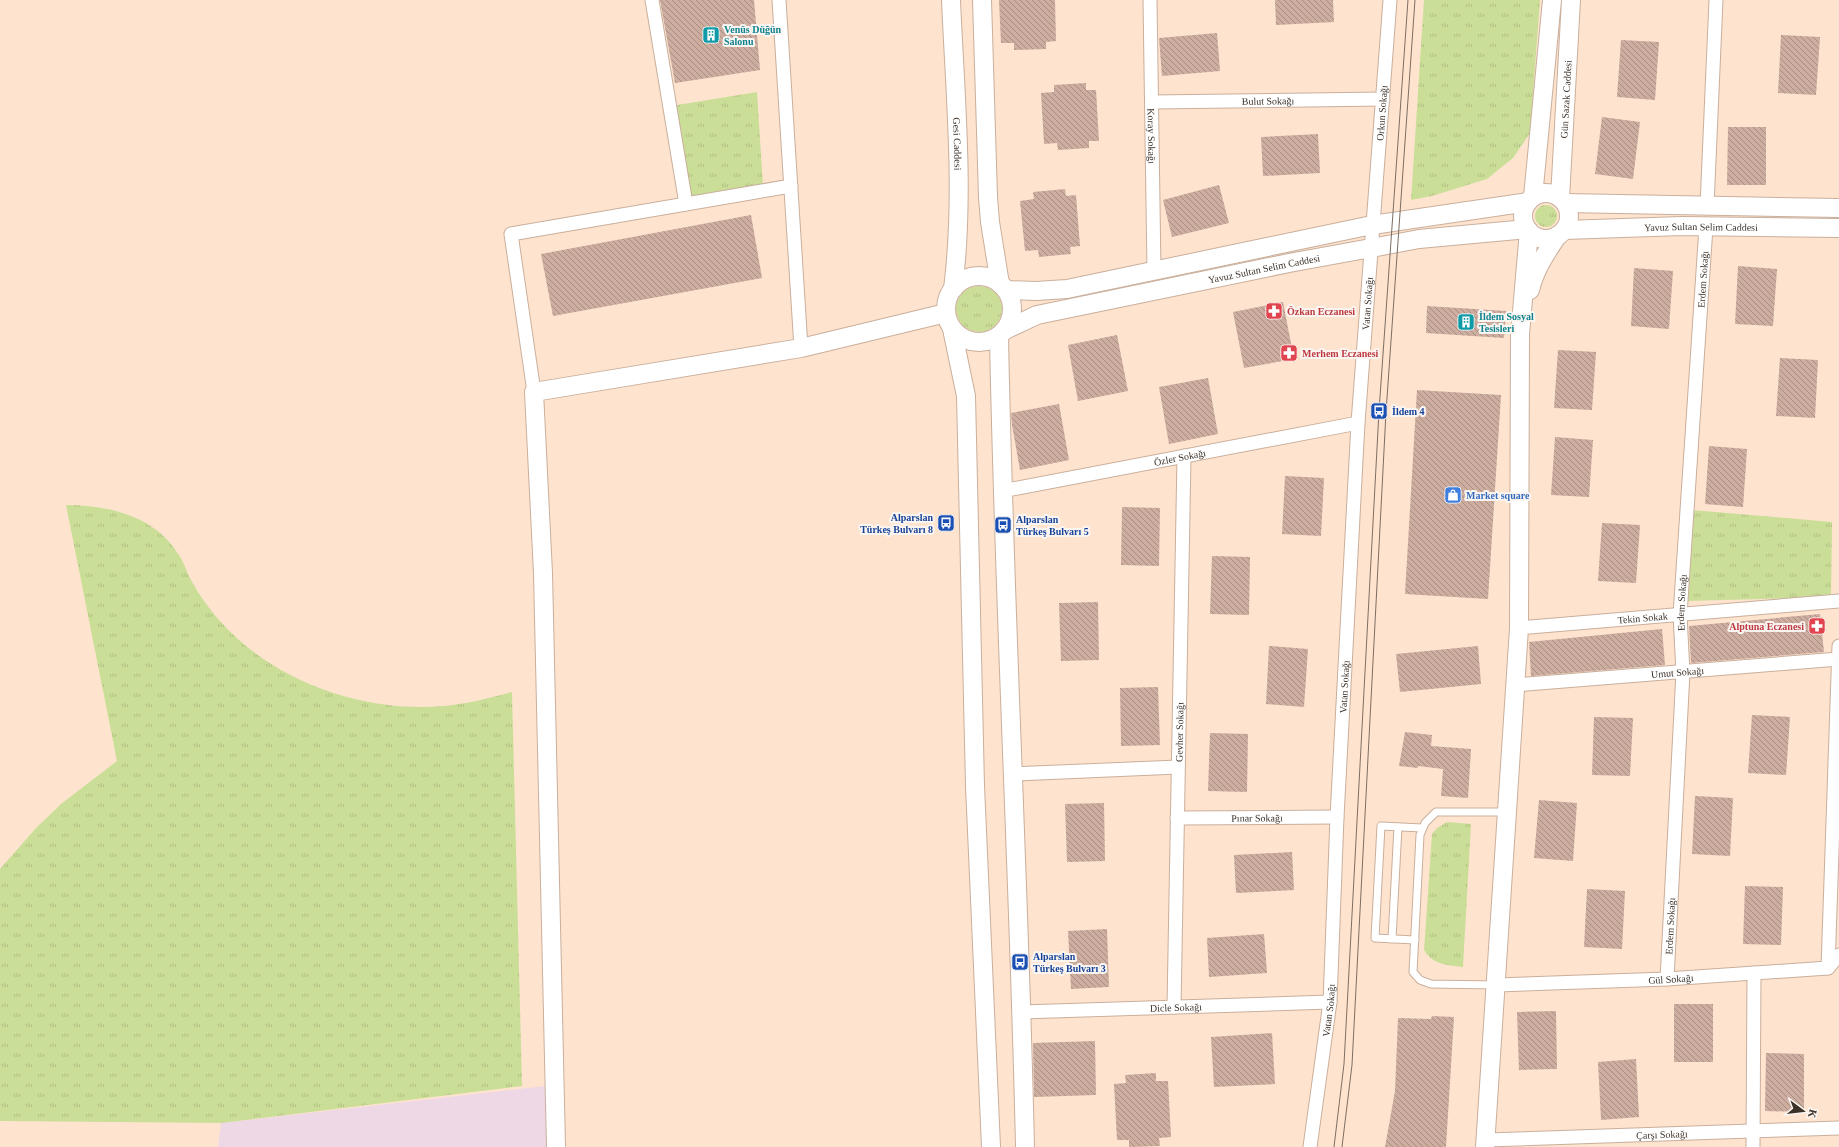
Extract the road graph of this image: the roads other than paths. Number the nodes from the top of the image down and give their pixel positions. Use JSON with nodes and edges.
{"nodes":[{"id":1,"x":652,"y":0,"type":"edge"},
{"id":2,"x":779,"y":0,"type":"edge"},
{"id":3,"x":951,"y":0,"type":"edge"},
{"id":4,"x":982,"y":0,"type":"edge"},
{"id":5,"x":1150,"y":0,"type":"edge"},
{"id":6,"x":1390,"y":0,"type":"edge"},
{"id":7,"x":1552,"y":0,"type":"edge"},
{"id":8,"x":1571,"y":0,"type":"edge"},
{"id":9,"x":1716,"y":0,"type":"edge"},
{"id":10,"x":1383,"y":99,"type":"junction"},
{"id":11,"x":1153,"y":102,"type":"junction"},
{"id":12,"x":791,"y":186,"type":"junction"},
{"id":13,"x":1530,"y":200,"type":"junction"},
{"id":14,"x":1562,"y":201,"type":"junction"},
{"id":15,"x":686,"y":204,"type":"junction"},
{"id":16,"x":1707,"y":206,"type":"junction"},
{"id":17,"x":1839,"y":208,"type":"edge"},
{"id":18,"x":1372,"y":225,"type":"junction"},
{"id":19,"x":1706,"y":226,"type":"junction"},
{"id":20,"x":1839,"y":228,"type":"edge"},
{"id":21,"x":1528,"y":230,"type":"junction"},
{"id":22,"x":1561,"y":233,"type":"junction"},
{"id":23,"x":1371,"y":247,"type":"junction"},
{"id":24,"x":1154,"y":271,"type":"junction"},
{"id":25,"x":1003,"y":287,"type":"junction"},
{"id":26,"x":954,"y":289,"type":"junction"},
{"id":27,"x":949,"y":321,"type":"junction"},
{"id":28,"x":1002,"y":333,"type":"junction"},
{"id":29,"x":1520,"y":334,"type":"junction"},
{"id":30,"x":801,"y":348,"type":"junction"},
{"id":31,"x":534,"y":392,"type":"junction"},
{"id":32,"x":1358,"y":423,"type":"junction"},
{"id":33,"x":1184,"y":456,"type":"junction"},
{"id":34,"x":1002,"y":491,"type":"junction"},
{"id":35,"x":1839,"y":601,"type":"edge"},
{"id":36,"x":1680,"y":615,"type":"junction"},
{"id":37,"x":1519,"y":628,"type":"junction"},
{"id":38,"x":1839,"y":655,"type":"edge"},
{"id":39,"x":1682,"y":672,"type":"junction"},
{"id":40,"x":1515,"y":685,"type":"junction"},
{"id":41,"x":1178,"y":767,"type":"junction"},
{"id":42,"x":1013,"y":774,"type":"junction"},
{"id":43,"x":1507,"y":812,"type":"junction"},
{"id":44,"x":1337,"y":817,"type":"junction"},
{"id":45,"x":1177,"y":818,"type":"junction"},
{"id":46,"x":1398,"y":827,"type":"junction"},
{"id":47,"x":1422,"y":828,"type":"junction"},
{"id":48,"x":1392,"y":939,"type":"junction"},
{"id":49,"x":1415,"y":940,"type":"junction"},
{"id":50,"x":1839,"y":955,"type":"edge"},
{"id":51,"x":1828,"y":968,"type":"junction"},
{"id":52,"x":1754,"y":973,"type":"junction"},
{"id":53,"x":1667,"y":979,"type":"junction"},
{"id":54,"x":1496,"y":985,"type":"junction"},
{"id":55,"x":1330,"y":1002,"type":"junction"},
{"id":56,"x":1174,"y":1007,"type":"junction"},
{"id":57,"x":1022,"y":1012,"type":"junction"},
{"id":58,"x":1839,"y":1128,"type":"edge"},
{"id":59,"x":1753,"y":1131,"type":"junction"},
{"id":60,"x":1486,"y":1145,"type":"edge"},
{"id":61,"x":556,"y":1147,"type":"edge"},
{"id":62,"x":991,"y":1147,"type":"edge"},
{"id":63,"x":1025,"y":1147,"type":"edge"},
{"id":64,"x":1310,"y":1147,"type":"edge"},
{"id":65,"x":1753,"y":1147,"type":"edge"}],
"edges":[{"from":1,"to":15,"type":"street"},
{"from":2,"to":12,"type":"street"},
{"from":3,"to":26,"type":"main road","name":"Gesi Caddesi"},
{"from":4,"to":25,"type":"main road"},
{"from":5,"to":11,"type":"street","name":"Koray Sokağı"},
{"from":6,"to":10,"type":"street","name":"Orkun Sokağı"},
{"from":7,"to":13,"type":"main road","name":"Gün Sazak Caddesi"},
{"from":8,"to":14,"type":"main road","name":"Gün Sazak Caddesi"},
{"from":9,"to":16,"type":"street"},
{"from":10,"to":11,"type":"street","name":"Bulut Sokağı"},
{"from":10,"to":18,"type":"street","name":"Orkun Sokağı"},
{"from":11,"to":24,"type":"street","name":"Koray Sokağı"},
{"from":12,"to":15,"type":"street"},
{"from":12,"to":30,"type":"street"},
{"from":13,"to":14,"type":"main road"},
{"from":13,"to":18,"type":"main road","name":"Yavuz Sultan Selim Caddesi"},
{"from":13,"to":21,"type":"main road"},
{"from":14,"to":16,"type":"main road","name":"Yavuz Sultan Selim Caddesi"},
{"from":14,"to":22,"type":"main road"},
{"from":15,"to":31,"type":"street"},
{"from":16,"to":17,"type":"main road","name":"Yavuz Sultan Selim Caddesi"},
{"from":18,"to":23,"type":"street","name":"Vatan Sokağı"},
{"from":18,"to":24,"type":"main road","name":"Yavuz Sultan Selim Caddesi"},
{"from":19,"to":20,"type":"main road","name":"Yavuz Sultan Selim Caddesi"},
{"from":19,"to":22,"type":"main road","name":"Yavuz Sultan Selim Caddesi"},
{"from":19,"to":36,"type":"street","name":"Erdem Sokağı"},
{"from":21,"to":22,"type":"main road"},
{"from":21,"to":23,"type":"main road","name":"Yavuz Sultan Selim Caddesi"},
{"from":21,"to":29,"type":"main road"},
{"from":22,"to":29,"type":"main road"},
{"from":23,"to":28,"type":"main road","name":"Yavuz Sultan Selim Caddesi"},
{"from":23,"to":32,"type":"street","name":"Vatan Sokağı"},
{"from":24,"to":25,"type":"main road","name":"Yavuz Sultan Selim Caddesi"},
{"from":25,"to":26,"type":"main road"},
{"from":25,"to":28,"type":"main road"},
{"from":26,"to":27,"type":"main road"},
{"from":27,"to":28,"type":"main road"},
{"from":27,"to":30,"type":"main road"},
{"from":27,"to":62,"type":"main road"},
{"from":28,"to":34,"type":"main road"},
{"from":29,"to":37,"type":"main road"},
{"from":30,"to":31,"type":"main road"},
{"from":31,"to":61,"type":"main road"},
{"from":32,"to":33,"type":"street","name":"Özler Sokağı"},
{"from":32,"to":44,"type":"street","name":"Vatan Sokağı"},
{"from":33,"to":34,"type":"street","name":"Özler Sokağı"},
{"from":33,"to":41,"type":"street","name":"Gevher Sokağı"},
{"from":34,"to":42,"type":"main road"},
{"from":35,"to":36,"type":"street","name":"Tekin Sokak"},
{"from":36,"to":37,"type":"street","name":"Tekin Sokak"},
{"from":36,"to":39,"type":"street","name":"Erdem Sokağı"},
{"from":37,"to":40,"type":"main road"},
{"from":38,"to":39,"type":"street","name":"Umut Sokağı"},
{"from":38,"to":51,"type":"street"},
{"from":39,"to":40,"type":"street","name":"Umut Sokağı"},
{"from":39,"to":53,"type":"street","name":"Erdem Sokağı"},
{"from":40,"to":43,"type":"main road"},
{"from":41,"to":42,"type":"street"},
{"from":41,"to":45,"type":"street","name":"Gevher Sokağı"},
{"from":42,"to":57,"type":"main road"},
{"from":43,"to":47,"type":"lane"},
{"from":43,"to":54,"type":"main road"},
{"from":44,"to":45,"type":"street","name":"Pınar Sokağı"},
{"from":44,"to":55,"type":"street","name":"Vatan Sokağı"},
{"from":45,"to":56,"type":"street","name":"Gevher Sokağı"},
{"from":46,"to":47,"type":"lane"},
{"from":46,"to":48,"type":"lane"},
{"from":46,"to":48,"type":"lane"},
{"from":47,"to":49,"type":"lane"},
{"from":48,"to":49,"type":"lane"},
{"from":49,"to":54,"type":"lane"},
{"from":50,"to":51,"type":"street"},
{"from":51,"to":52,"type":"street","name":"Gül Sokağı"},
{"from":52,"to":53,"type":"street","name":"Gül Sokağı"},
{"from":52,"to":59,"type":"street"},
{"from":53,"to":54,"type":"street","name":"Gül Sokağı"},
{"from":54,"to":60,"type":"main road"},
{"from":55,"to":56,"type":"street","name":"Dicle Sokağı"},
{"from":55,"to":64,"type":"street","name":"Vatan Sokağı"},
{"from":56,"to":57,"type":"street","name":"Dicle Sokağı"},
{"from":57,"to":63,"type":"main road"},
{"from":58,"to":59,"type":"street","name":"Çarşı Sokağı"},
{"from":59,"to":60,"type":"street","name":"Çarşı Sokağı"},
{"from":59,"to":65,"type":"street"}]}
